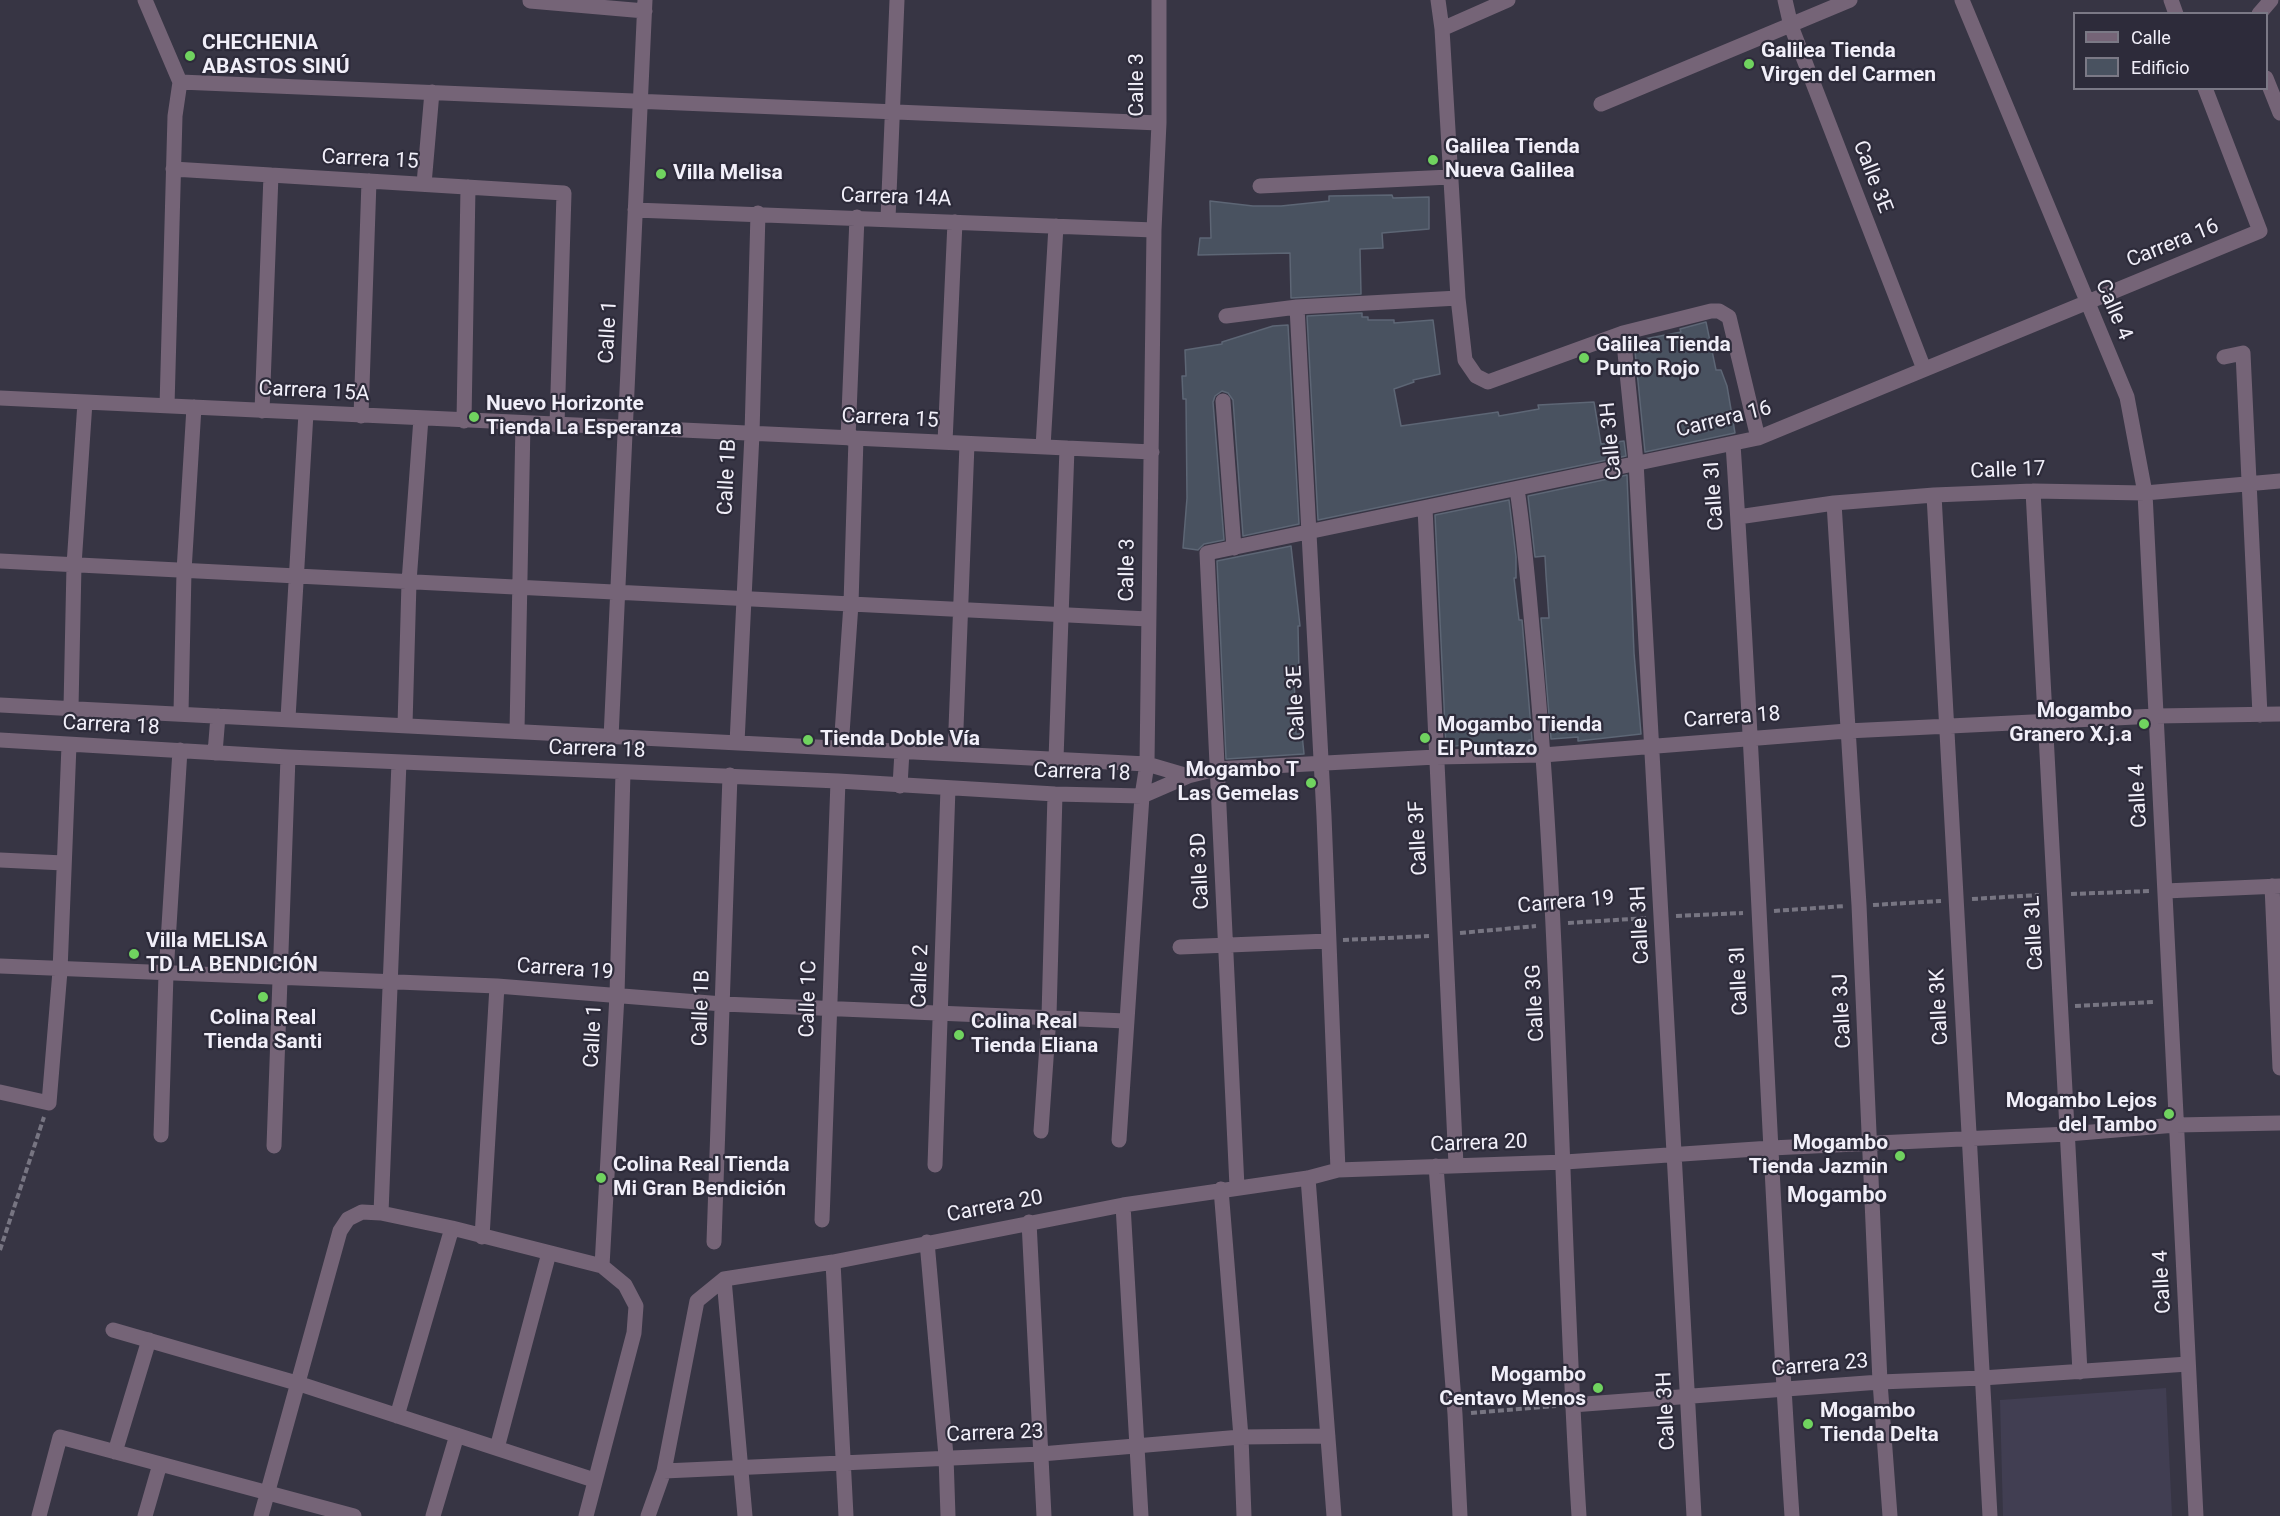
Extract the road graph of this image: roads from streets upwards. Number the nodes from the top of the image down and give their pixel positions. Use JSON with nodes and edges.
{"nodes":[{"id":1,"x":145,"y":0,"type":"edge"},
{"id":2,"x":897,"y":0,"type":"edge"},
{"id":3,"x":1159,"y":0,"type":"edge"},
{"id":4,"x":1438,"y":0,"type":"edge"},
{"id":5,"x":1508,"y":0,"type":"edge"},
{"id":6,"x":1785,"y":0,"type":"edge"},
{"id":7,"x":1850,"y":0,"type":"edge"},
{"id":8,"x":1962,"y":0,"type":"edge"},
{"id":9,"x":2271,"y":0,"type":"edge"},
{"id":10,"x":530,"y":1,"type":"edge"},
{"id":11,"x":645,"y":6,"type":"edge"},
{"id":12,"x":2261,"y":12,"type":"edge"},
{"id":13,"x":1791,"y":26,"type":"junction"},
{"id":14,"x":1442,"y":29,"type":"junction"},
{"id":15,"x":180,"y":82,"type":"junction"},
{"id":16,"x":2268,"y":83,"type":"edge"},
{"id":17,"x":2206,"y":90,"type":"edge"},
{"id":18,"x":432,"y":92,"type":"junction"},
{"id":19,"x":640,"y":101,"type":"junction"},
{"id":20,"x":1601,"y":104,"type":"dead end"},
{"id":21,"x":892,"y":112,"type":"junction"},
{"id":22,"x":2280,"y":113,"type":"edge"},
{"id":23,"x":1159,"y":123,"type":"junction"},
{"id":24,"x":173,"y":169,"type":"junction"},
{"id":25,"x":271,"y":175,"type":"junction"},
{"id":26,"x":1450,"y":177,"type":"junction"},
{"id":27,"x":369,"y":181,"type":"junction"},
{"id":28,"x":424,"y":184,"type":"junction"},
{"id":29,"x":1260,"y":186,"type":"dead end"},
{"id":30,"x":468,"y":187,"type":"junction"},
{"id":31,"x":635,"y":210,"type":"junction"},
{"id":32,"x":758,"y":213,"type":"junction"},
{"id":33,"x":857,"y":217,"type":"junction"},
{"id":34,"x":888,"y":219,"type":"junction"},
{"id":35,"x":956,"y":222,"type":"junction"},
{"id":36,"x":1056,"y":226,"type":"junction"},
{"id":37,"x":1154,"y":230,"type":"junction"},
{"id":38,"x":1458,"y":298,"type":"junction"},
{"id":39,"x":2086,"y":302,"type":"junction"},
{"id":40,"x":1297,"y":307,"type":"junction"},
{"id":41,"x":1226,"y":316,"type":"dead end"},
{"id":42,"x":1623,"y":333,"type":"junction"},
{"id":43,"x":2224,"y":357,"type":"dead end"},
{"id":44,"x":1924,"y":369,"type":"junction"},
{"id":45,"x":0,"y":398,"type":"edge"},
{"id":46,"x":1223,"y":400,"type":"dead end"},
{"id":47,"x":85,"y":402,"type":"junction"},
{"id":48,"x":167,"y":406,"type":"junction"},
{"id":49,"x":194,"y":407,"type":"junction"},
{"id":50,"x":262,"y":411,"type":"junction"},
{"id":51,"x":306,"y":413,"type":"junction"},
{"id":52,"x":361,"y":416,"type":"junction"},
{"id":53,"x":421,"y":418,"type":"junction"},
{"id":54,"x":465,"y":421,"type":"junction"},
{"id":55,"x":523,"y":423,"type":"junction"},
{"id":56,"x":556,"y":425,"type":"junction"},
{"id":57,"x":626,"y":429,"type":"junction"},
{"id":58,"x":752,"y":434,"type":"junction"},
{"id":59,"x":852,"y":438,"type":"junction"},
{"id":60,"x":1758,"y":438,"type":"junction"},
{"id":61,"x":945,"y":442,"type":"junction"},
{"id":62,"x":968,"y":444,"type":"junction"},
{"id":63,"x":1733,"y":444,"type":"junction"},
{"id":64,"x":1043,"y":447,"type":"junction"},
{"id":65,"x":1067,"y":448,"type":"junction"},
{"id":66,"x":1152,"y":452,"type":"junction"},
{"id":67,"x":1636,"y":462,"type":"junction"},
{"id":68,"x":2280,"y":481,"type":"edge"},
{"id":69,"x":2249,"y":484,"type":"junction"},
{"id":70,"x":1517,"y":489,"type":"junction"},
{"id":71,"x":2032,"y":491,"type":"junction"},
{"id":72,"x":2145,"y":493,"type":"junction"},
{"id":73,"x":1934,"y":495,"type":"junction"},
{"id":74,"x":1834,"y":503,"type":"junction"},
{"id":75,"x":1425,"y":508,"type":"junction"},
{"id":76,"x":1738,"y":517,"type":"junction"},
{"id":77,"x":1308,"y":533,"type":"junction"},
{"id":78,"x":1234,"y":548,"type":"junction"},
{"id":79,"x":1208,"y":553,"type":"joint"},
{"id":80,"x":0,"y":561,"type":"edge"},
{"id":81,"x":74,"y":565,"type":"junction"},
{"id":82,"x":184,"y":570,"type":"junction"},
{"id":83,"x":295,"y":576,"type":"junction"},
{"id":84,"x":409,"y":582,"type":"junction"},
{"id":85,"x":518,"y":588,"type":"junction"},
{"id":86,"x":617,"y":592,"type":"junction"},
{"id":87,"x":742,"y":599,"type":"junction"},
{"id":88,"x":851,"y":604,"type":"junction"},
{"id":89,"x":960,"y":610,"type":"junction"},
{"id":90,"x":1061,"y":615,"type":"junction"},
{"id":91,"x":1148,"y":619,"type":"junction"},
{"id":92,"x":0,"y":705,"type":"edge"},
{"id":93,"x":71,"y":708,"type":"junction"},
{"id":94,"x":181,"y":712,"type":"junction"},
{"id":95,"x":2280,"y":714,"type":"edge"},
{"id":96,"x":2260,"y":715,"type":"junction"},
{"id":97,"x":218,"y":716,"type":"junction"},
{"id":98,"x":2156,"y":716,"type":"junction"},
{"id":99,"x":288,"y":718,"type":"junction"},
{"id":100,"x":2044,"y":722,"type":"junction"},
{"id":101,"x":405,"y":725,"type":"junction"},
{"id":102,"x":1945,"y":727,"type":"junction"},
{"id":103,"x":517,"y":731,"type":"junction"},
{"id":104,"x":1847,"y":731,"type":"junction"},
{"id":105,"x":611,"y":738,"type":"junction"},
{"id":106,"x":1752,"y":739,"type":"junction"},
{"id":107,"x":0,"y":740,"type":"edge"},
{"id":108,"x":737,"y":743,"type":"junction"},
{"id":109,"x":1650,"y":744,"type":"junction"},
{"id":110,"x":69,"y":745,"type":"junction"},
{"id":111,"x":841,"y":748,"type":"junction"},
{"id":112,"x":180,"y":750,"type":"junction"},
{"id":113,"x":902,"y":751,"type":"junction"},
{"id":114,"x":215,"y":753,"type":"junction"},
{"id":115,"x":956,"y":754,"type":"junction"},
{"id":116,"x":1544,"y":755,"type":"junction"},
{"id":117,"x":288,"y":757,"type":"junction"},
{"id":118,"x":1436,"y":757,"type":"junction"},
{"id":119,"x":1056,"y":759,"type":"junction"},
{"id":120,"x":399,"y":762,"type":"junction"},
{"id":121,"x":1321,"y":763,"type":"junction"},
{"id":122,"x":1147,"y":764,"type":"junction"},
{"id":123,"x":1216,"y":769,"type":"junction"},
{"id":124,"x":623,"y":772,"type":"junction"},
{"id":125,"x":730,"y":775,"type":"junction"},
{"id":126,"x":1188,"y":776,"type":"junction"},
{"id":127,"x":838,"y":781,"type":"junction"},
{"id":128,"x":900,"y":786,"type":"junction"},
{"id":129,"x":948,"y":788,"type":"junction"},
{"id":130,"x":1055,"y":794,"type":"junction"},
{"id":131,"x":1142,"y":796,"type":"junction"},
{"id":132,"x":0,"y":860,"type":"edge"},
{"id":133,"x":64,"y":863,"type":"junction"},
{"id":134,"x":2276,"y":886,"type":"edge"},
{"id":135,"x":2165,"y":891,"type":"junction"},
{"id":136,"x":1328,"y":941,"type":"junction"},
{"id":137,"x":1226,"y":944,"type":"junction"},
{"id":138,"x":1180,"y":947,"type":"dead end"},
{"id":139,"x":0,"y":966,"type":"edge"},
{"id":140,"x":60,"y":970,"type":"junction"},
{"id":141,"x":165,"y":974,"type":"junction"},
{"id":142,"x":279,"y":977,"type":"junction"},
{"id":143,"x":392,"y":982,"type":"junction"},
{"id":144,"x":497,"y":986,"type":"junction"},
{"id":145,"x":617,"y":995,"type":"junction"},
{"id":146,"x":723,"y":1004,"type":"junction"},
{"id":147,"x":830,"y":1006,"type":"junction"},
{"id":148,"x":940,"y":1012,"type":"junction"},
{"id":149,"x":1049,"y":1016,"type":"junction"},
{"id":150,"x":1126,"y":1021,"type":"junction"},
{"id":151,"x":2280,"y":1068,"type":"edge"},
{"id":152,"x":0,"y":1092,"type":"edge"},
{"id":153,"x":2280,"y":1123,"type":"edge"},
{"id":154,"x":2176,"y":1125,"type":"junction"},
{"id":155,"x":1041,"y":1131,"type":"dead end"},
{"id":156,"x":2068,"y":1134,"type":"junction"},
{"id":157,"x":160,"y":1135,"type":"dead end"},
{"id":158,"x":1119,"y":1140,"type":"dead end"},
{"id":159,"x":1968,"y":1140,"type":"junction"},
{"id":160,"x":1870,"y":1143,"type":"junction"},
{"id":161,"x":274,"y":1146,"type":"dead end"},
{"id":162,"x":1771,"y":1148,"type":"junction"},
{"id":163,"x":1674,"y":1157,"type":"junction"},
{"id":164,"x":1564,"y":1162,"type":"junction"},
{"id":165,"x":935,"y":1165,"type":"dead end"},
{"id":166,"x":1456,"y":1165,"type":"junction"},
{"id":167,"x":1436,"y":1166,"type":"junction"},
{"id":168,"x":1338,"y":1170,"type":"junction"},
{"id":169,"x":1308,"y":1179,"type":"junction"},
{"id":170,"x":1229,"y":1188,"type":"junction"},
{"id":171,"x":1123,"y":1205,"type":"junction"},
{"id":172,"x":381,"y":1213,"type":"junction"},
{"id":173,"x":822,"y":1220,"type":"dead end"},
{"id":174,"x":1029,"y":1222,"type":"junction"},
{"id":175,"x":452,"y":1228,"type":"junction"},
{"id":176,"x":482,"y":1237,"type":"junction"},
{"id":177,"x":714,"y":1242,"type":"dead end"},
{"id":178,"x":927,"y":1242,"type":"junction"},
{"id":179,"x":549,"y":1253,"type":"junction"},
{"id":180,"x":833,"y":1262,"type":"junction"},
{"id":181,"x":602,"y":1266,"type":"junction"},
{"id":182,"x":724,"y":1279,"type":"junction"},
{"id":183,"x":114,"y":1330,"type":"dead end"},
{"id":184,"x":149,"y":1340,"type":"junction"},
{"id":185,"x":2188,"y":1364,"type":"junction"},
{"id":186,"x":2080,"y":1372,"type":"junction"},
{"id":187,"x":1982,"y":1378,"type":"junction"},
{"id":188,"x":1880,"y":1382,"type":"junction"},
{"id":189,"x":300,"y":1384,"type":"junction"},
{"id":190,"x":1784,"y":1390,"type":"junction"},
{"id":191,"x":1688,"y":1395,"type":"junction"},
{"id":192,"x":1572,"y":1405,"type":"junction"},
{"id":193,"x":397,"y":1416,"type":"junction"},
{"id":194,"x":457,"y":1435,"type":"junction"},
{"id":195,"x":1328,"y":1436,"type":"junction"},
{"id":196,"x":1241,"y":1437,"type":"junction"},
{"id":197,"x":1137,"y":1446,"type":"junction"},
{"id":198,"x":497,"y":1448,"type":"junction"},
{"id":199,"x":115,"y":1452,"type":"junction"},
{"id":200,"x":1041,"y":1454,"type":"junction"},
{"id":201,"x":946,"y":1456,"type":"junction"},
{"id":202,"x":842,"y":1461,"type":"junction"},
{"id":203,"x":160,"y":1464,"type":"junction"},
{"id":204,"x":742,"y":1468,"type":"junction"},
{"id":205,"x":664,"y":1471,"type":"junction"},
{"id":206,"x":594,"y":1480,"type":"junction"},
{"id":207,"x":268,"y":1492,"type":"junction"},
{"id":208,"x":39,"y":1516,"type":"edge"},
{"id":209,"x":145,"y":1516,"type":"edge"},
{"id":210,"x":261,"y":1516,"type":"edge"},
{"id":211,"x":354,"y":1516,"type":"edge"},
{"id":212,"x":433,"y":1516,"type":"edge"},
{"id":213,"x":586,"y":1516,"type":"edge"},
{"id":214,"x":648,"y":1516,"type":"edge"},
{"id":215,"x":745,"y":1516,"type":"edge"},
{"id":216,"x":846,"y":1516,"type":"edge"},
{"id":217,"x":948,"y":1516,"type":"edge"},
{"id":218,"x":1044,"y":1516,"type":"edge"},
{"id":219,"x":1141,"y":1516,"type":"edge"},
{"id":220,"x":1244,"y":1516,"type":"edge"},
{"id":221,"x":1334,"y":1516,"type":"edge"},
{"id":222,"x":1460,"y":1516,"type":"edge"},
{"id":223,"x":1579,"y":1516,"type":"edge"},
{"id":224,"x":1694,"y":1516,"type":"edge"},
{"id":225,"x":1792,"y":1516,"type":"edge"},
{"id":226,"x":1890,"y":1516,"type":"edge"},
{"id":227,"x":1990,"y":1516,"type":"edge"},
{"id":228,"x":2196,"y":1516,"type":"edge"}],
"edges":[{"from":1,"to":15,"type":"street"},
{"from":2,"to":21,"type":"street"},
{"from":3,"to":23,"type":"street","name":"Calle 3"},
{"from":4,"to":14,"type":"street"},
{"from":5,"to":14,"type":"street"},
{"from":6,"to":13,"type":"street","name":"Calle 3E"},
{"from":7,"to":13,"type":"street"},
{"from":8,"to":39,"type":"street","name":"Calle 4"},
{"from":9,"to":12,"type":"street"},
{"from":10,"to":11,"type":"street"},
{"from":11,"to":19,"type":"street","name":"Calle 1"},
{"from":13,"to":20,"type":"street"},
{"from":13,"to":44,"type":"street","name":"Calle 3E"},
{"from":14,"to":26,"type":"street"},
{"from":15,"to":18,"type":"street"},
{"from":15,"to":24,"type":"street"},
{"from":16,"to":22,"type":"street"},
{"from":17,"to":39,"type":"street","name":"Carrera 16"},
{"from":18,"to":19,"type":"street"},
{"from":18,"to":28,"type":"street"},
{"from":19,"to":21,"type":"street"},
{"from":19,"to":31,"type":"street","name":"Calle 1"},
{"from":21,"to":23,"type":"street"},
{"from":21,"to":34,"type":"street"},
{"from":23,"to":37,"type":"street","name":"Calle 3"},
{"from":24,"to":25,"type":"street","name":"Carrera 15"},
{"from":24,"to":48,"type":"street"},
{"from":25,"to":27,"type":"street","name":"Carrera 15"},
{"from":25,"to":50,"type":"street"},
{"from":26,"to":29,"type":"street"},
{"from":26,"to":38,"type":"street"},
{"from":27,"to":28,"type":"street","name":"Carrera 15"},
{"from":27,"to":52,"type":"street"},
{"from":28,"to":30,"type":"street","name":"Carrera 15"},
{"from":30,"to":54,"type":"street"},
{"from":30,"to":56,"type":"street","name":"Carrera 15"},
{"from":31,"to":32,"type":"street","name":"Carrera 14A"},
{"from":31,"to":57,"type":"street","name":"Calle 1"},
{"from":32,"to":33,"type":"street","name":"Carrera 14A"},
{"from":32,"to":58,"type":"street","name":"Calle 1B"},
{"from":33,"to":34,"type":"street","name":"Carrera 14A"},
{"from":33,"to":59,"type":"street"},
{"from":34,"to":35,"type":"street","name":"Carrera 14A"},
{"from":35,"to":36,"type":"street","name":"Carrera 14A"},
{"from":35,"to":61,"type":"street"},
{"from":36,"to":37,"type":"street","name":"Carrera 14A"},
{"from":36,"to":64,"type":"street"},
{"from":37,"to":66,"type":"street","name":"Calle 3"},
{"from":38,"to":40,"type":"street"},
{"from":38,"to":42,"type":"street"},
{"from":39,"to":44,"type":"street","name":"Carrera 16"},
{"from":39,"to":72,"type":"street","name":"Calle 4"},
{"from":40,"to":41,"type":"street"},
{"from":40,"to":77,"type":"street","name":"Calle 3E"},
{"from":42,"to":60,"type":"street"},
{"from":42,"to":67,"type":"street","name":"Calle 3H"},
{"from":43,"to":69,"type":"street"},
{"from":44,"to":60,"type":"street","name":"Carrera 16"},
{"from":45,"to":47,"type":"street","name":"Carrera 15A"},
{"from":46,"to":78,"type":"street"},
{"from":47,"to":48,"type":"street","name":"Carrera 15A"},
{"from":47,"to":81,"type":"street"},
{"from":48,"to":49,"type":"street","name":"Carrera 15A"},
{"from":49,"to":50,"type":"street","name":"Carrera 15A"},
{"from":49,"to":82,"type":"street"},
{"from":50,"to":51,"type":"street","name":"Carrera 15A"},
{"from":51,"to":52,"type":"street","name":"Carrera 15A"},
{"from":51,"to":83,"type":"street"},
{"from":52,"to":53,"type":"street","name":"Carrera 15A"},
{"from":53,"to":54,"type":"street","name":"Carrera 15A"},
{"from":53,"to":84,"type":"street"},
{"from":54,"to":55,"type":"street","name":"Carrera 15A"},
{"from":55,"to":56,"type":"street","name":"Carrera 15A"},
{"from":55,"to":85,"type":"street"},
{"from":56,"to":57,"type":"street","name":"Carrera 15A"},
{"from":57,"to":58,"type":"street","name":"Carrera 15"},
{"from":57,"to":86,"type":"street","name":"Calle 1"},
{"from":58,"to":59,"type":"street","name":"Carrera 15"},
{"from":58,"to":87,"type":"street","name":"Calle 1B"},
{"from":59,"to":61,"type":"street","name":"Carrera 15"},
{"from":59,"to":88,"type":"street"},
{"from":60,"to":63,"type":"street","name":"Carrera 16"},
{"from":61,"to":62,"type":"street","name":"Carrera 15"},
{"from":62,"to":64,"type":"street","name":"Carrera 15"},
{"from":62,"to":89,"type":"street"},
{"from":63,"to":67,"type":"street","name":"Carrera 16"},
{"from":63,"to":76,"type":"street","name":"Calle 3I"},
{"from":64,"to":65,"type":"street","name":"Carrera 15"},
{"from":65,"to":66,"type":"street","name":"Carrera 15"},
{"from":65,"to":90,"type":"street"},
{"from":66,"to":91,"type":"street","name":"Calle 3"},
{"from":67,"to":70,"type":"street","name":"Carrera 16"},
{"from":67,"to":109,"type":"street","name":"Calle 3H"},
{"from":68,"to":69,"type":"street","name":"Calle 17"},
{"from":69,"to":72,"type":"street","name":"Calle 17"},
{"from":69,"to":96,"type":"street"},
{"from":70,"to":75,"type":"street","name":"Carrera 16"},
{"from":70,"to":116,"type":"street","name":"Calle 3G"},
{"from":71,"to":72,"type":"street","name":"Calle 17"},
{"from":71,"to":73,"type":"street","name":"Calle 17"},
{"from":71,"to":100,"type":"street","name":"Calle 3L"},
{"from":72,"to":98,"type":"street","name":"Calle 4"},
{"from":73,"to":74,"type":"street","name":"Calle 17"},
{"from":73,"to":102,"type":"street","name":"Calle 3K"},
{"from":74,"to":76,"type":"street","name":"Calle 17"},
{"from":74,"to":104,"type":"street","name":"Calle 3J"},
{"from":75,"to":77,"type":"street","name":"Carrera 16"},
{"from":75,"to":118,"type":"street","name":"Calle 3F"},
{"from":76,"to":106,"type":"street","name":"Calle 3I"},
{"from":77,"to":78,"type":"street","name":"Carrera 16"},
{"from":77,"to":121,"type":"street","name":"Calle 3E"},
{"from":78,"to":79,"type":"street","name":"Carrera 16"},
{"from":79,"to":123,"type":"street","name":"Calle 3D"},
{"from":80,"to":81,"type":"street"},
{"from":81,"to":82,"type":"street"},
{"from":81,"to":93,"type":"street"},
{"from":82,"to":83,"type":"street"},
{"from":82,"to":94,"type":"street"},
{"from":83,"to":84,"type":"street"},
{"from":83,"to":99,"type":"street"},
{"from":84,"to":85,"type":"street"},
{"from":84,"to":101,"type":"street"},
{"from":85,"to":86,"type":"street"},
{"from":85,"to":103,"type":"street"},
{"from":86,"to":87,"type":"street"},
{"from":86,"to":105,"type":"street","name":"Calle 1"},
{"from":87,"to":88,"type":"street"},
{"from":87,"to":108,"type":"street","name":"Calle 1B"},
{"from":88,"to":89,"type":"street"},
{"from":88,"to":111,"type":"street"},
{"from":89,"to":90,"type":"street"},
{"from":89,"to":115,"type":"street"},
{"from":90,"to":91,"type":"street"},
{"from":90,"to":119,"type":"street"},
{"from":91,"to":122,"type":"street","name":"Calle 3"},
{"from":92,"to":93,"type":"street","name":"Carrera 18"},
{"from":93,"to":94,"type":"street","name":"Carrera 18"},
{"from":94,"to":97,"type":"street","name":"Carrera 18"},
{"from":95,"to":96,"type":"street","name":"Carrera 18"},
{"from":96,"to":98,"type":"street","name":"Carrera 18"},
{"from":97,"to":99,"type":"street","name":"Carrera 18"},
{"from":97,"to":114,"type":"street"},
{"from":98,"to":100,"type":"street","name":"Carrera 18"},
{"from":98,"to":135,"type":"street","name":"Calle 4"},
{"from":99,"to":101,"type":"street","name":"Carrera 18"},
{"from":100,"to":102,"type":"street","name":"Carrera 18"},
{"from":100,"to":156,"type":"street","name":"Calle 3L"},
{"from":101,"to":103,"type":"street","name":"Carrera 18"},
{"from":102,"to":104,"type":"street","name":"Carrera 18"},
{"from":102,"to":159,"type":"street","name":"Calle 3K"},
{"from":103,"to":105,"type":"street","name":"Carrera 18"},
{"from":104,"to":106,"type":"street","name":"Carrera 18"},
{"from":104,"to":160,"type":"street","name":"Calle 3J"},
{"from":105,"to":108,"type":"street","name":"Carrera 18"},
{"from":106,"to":109,"type":"street","name":"Carrera 18"},
{"from":106,"to":162,"type":"street","name":"Calle 3I"},
{"from":107,"to":110,"type":"street","name":"Carrera 18"},
{"from":108,"to":111,"type":"street","name":"Carrera 18"},
{"from":109,"to":116,"type":"street","name":"Carrera 18"},
{"from":109,"to":163,"type":"street","name":"Calle 3H"},
{"from":110,"to":112,"type":"street","name":"Carrera 18"},
{"from":110,"to":133,"type":"street"},
{"from":111,"to":113,"type":"street","name":"Carrera 18"},
{"from":112,"to":114,"type":"street","name":"Carrera 18"},
{"from":112,"to":141,"type":"street"},
{"from":113,"to":115,"type":"street","name":"Carrera 18"},
{"from":113,"to":128,"type":"street"},
{"from":114,"to":117,"type":"street","name":"Carrera 18"},
{"from":115,"to":119,"type":"street","name":"Carrera 18"},
{"from":116,"to":118,"type":"street","name":"Carrera 18"},
{"from":116,"to":164,"type":"street","name":"Calle 3G"},
{"from":117,"to":120,"type":"street","name":"Carrera 18"},
{"from":117,"to":142,"type":"street"},
{"from":118,"to":121,"type":"street","name":"Carrera 18"},
{"from":118,"to":166,"type":"street","name":"Calle 3F"},
{"from":119,"to":122,"type":"street","name":"Carrera 18"},
{"from":120,"to":124,"type":"street","name":"Carrera 18"},
{"from":120,"to":143,"type":"street"},
{"from":121,"to":123,"type":"street","name":"Carrera 18"},
{"from":121,"to":136,"type":"street","name":"Calle 3E"},
{"from":122,"to":126,"type":"street","name":"Carrera 18"},
{"from":122,"to":131,"type":"street","name":"Calle 3"},
{"from":123,"to":126,"type":"street","name":"Carrera 18"},
{"from":123,"to":137,"type":"street","name":"Calle 3D"},
{"from":124,"to":125,"type":"street","name":"Carrera 18"},
{"from":124,"to":145,"type":"street","name":"Calle 1"},
{"from":125,"to":127,"type":"street","name":"Carrera 18"},
{"from":125,"to":146,"type":"street","name":"Calle 1B"},
{"from":126,"to":131,"type":"street","name":"Carrera 18"},
{"from":127,"to":128,"type":"street","name":"Carrera 18"},
{"from":127,"to":147,"type":"street","name":"Calle 1C"},
{"from":128,"to":129,"type":"street","name":"Carrera 18"},
{"from":129,"to":130,"type":"street","name":"Carrera 18"},
{"from":129,"to":148,"type":"street","name":"Calle 2"},
{"from":130,"to":131,"type":"street","name":"Carrera 18"},
{"from":130,"to":149,"type":"street"},
{"from":131,"to":150,"type":"street","name":"Calle 3"},
{"from":132,"to":133,"type":"street"},
{"from":133,"to":140,"type":"street"},
{"from":134,"to":135,"type":"street"},
{"from":134,"to":151,"type":"street"},
{"from":135,"to":154,"type":"street","name":"Calle 4"},
{"from":136,"to":137,"type":"street"},
{"from":136,"to":168,"type":"street","name":"Calle 3E"},
{"from":137,"to":138,"type":"street"},
{"from":137,"to":170,"type":"street","name":"Calle 3D"},
{"from":139,"to":140,"type":"street","name":"Carrera 19"},
{"from":140,"to":141,"type":"street","name":"Carrera 19"},
{"from":140,"to":152,"type":"street"},
{"from":141,"to":142,"type":"street","name":"Carrera 19"},
{"from":141,"to":157,"type":"street"},
{"from":142,"to":143,"type":"street","name":"Carrera 19"},
{"from":142,"to":161,"type":"street"},
{"from":143,"to":144,"type":"street","name":"Carrera 19"},
{"from":143,"to":172,"type":"street"},
{"from":144,"to":145,"type":"street","name":"Carrera 19"},
{"from":144,"to":176,"type":"street"},
{"from":145,"to":146,"type":"street","name":"Carrera 19"},
{"from":145,"to":181,"type":"street","name":"Calle 1"},
{"from":146,"to":147,"type":"street","name":"Carrera 19"},
{"from":146,"to":177,"type":"street","name":"Calle 1B"},
{"from":147,"to":148,"type":"street","name":"Carrera 19"},
{"from":147,"to":173,"type":"street","name":"Calle 1C"},
{"from":148,"to":149,"type":"street","name":"Carrera 19"},
{"from":148,"to":165,"type":"street","name":"Calle 2"},
{"from":149,"to":150,"type":"street","name":"Carrera 19"},
{"from":149,"to":155,"type":"street"},
{"from":150,"to":158,"type":"street","name":"Calle 3"},
{"from":153,"to":154,"type":"street","name":"Carrera 20"},
{"from":154,"to":156,"type":"street","name":"Carrera 20"},
{"from":154,"to":185,"type":"street","name":"Calle 4"},
{"from":156,"to":159,"type":"street","name":"Carrera 20"},
{"from":156,"to":186,"type":"street","name":"Calle 3L"},
{"from":159,"to":160,"type":"street","name":"Carrera 20"},
{"from":159,"to":187,"type":"street","name":"Calle 3K"},
{"from":160,"to":162,"type":"street","name":"Carrera 20"},
{"from":160,"to":188,"type":"street","name":"Calle 3J"},
{"from":162,"to":163,"type":"street","name":"Carrera 20"},
{"from":162,"to":190,"type":"street","name":"Calle 3I"},
{"from":163,"to":164,"type":"street","name":"Carrera 20"},
{"from":163,"to":191,"type":"street","name":"Calle 3H"},
{"from":164,"to":166,"type":"street","name":"Carrera 20"},
{"from":164,"to":192,"type":"street","name":"Calle 3G"},
{"from":166,"to":167,"type":"street","name":"Carrera 20"},
{"from":167,"to":168,"type":"street","name":"Carrera 20"},
{"from":167,"to":222,"type":"street"},
{"from":168,"to":169,"type":"street","name":"Carrera 20"},
{"from":169,"to":170,"type":"street","name":"Carrera 20"},
{"from":169,"to":195,"type":"street"},
{"from":170,"to":171,"type":"street","name":"Carrera 20"},
{"from":170,"to":196,"type":"street","name":"Calle 3D"},
{"from":171,"to":174,"type":"street","name":"Carrera 20"},
{"from":171,"to":197,"type":"street"},
{"from":172,"to":175,"type":"street"},
{"from":172,"to":189,"type":"street"},
{"from":174,"to":178,"type":"street","name":"Carrera 20"},
{"from":174,"to":200,"type":"street"},
{"from":175,"to":176,"type":"street"},
{"from":175,"to":193,"type":"street"},
{"from":176,"to":179,"type":"street"},
{"from":178,"to":180,"type":"street","name":"Carrera 20"},
{"from":178,"to":201,"type":"street"},
{"from":179,"to":181,"type":"street"},
{"from":179,"to":198,"type":"street"},
{"from":180,"to":182,"type":"street","name":"Carrera 20"},
{"from":180,"to":202,"type":"street"},
{"from":181,"to":206,"type":"street"},
{"from":182,"to":204,"type":"street"},
{"from":182,"to":205,"type":"street"},
{"from":183,"to":184,"type":"street"},
{"from":184,"to":189,"type":"street"},
{"from":184,"to":199,"type":"street"},
{"from":185,"to":186,"type":"street","name":"Carrera 23"},
{"from":185,"to":228,"type":"street","name":"Calle 4"},
{"from":186,"to":187,"type":"street","name":"Carrera 23"},
{"from":187,"to":188,"type":"street","name":"Carrera 23"},
{"from":187,"to":227,"type":"street","name":"Calle 3K"},
{"from":188,"to":190,"type":"street","name":"Carrera 23"},
{"from":188,"to":226,"type":"street","name":"Calle 3J"},
{"from":189,"to":193,"type":"street"},
{"from":189,"to":207,"type":"street"},
{"from":190,"to":191,"type":"street","name":"Carrera 23"},
{"from":190,"to":225,"type":"street","name":"Calle 3I"},
{"from":191,"to":192,"type":"street","name":"Carrera 23"},
{"from":191,"to":224,"type":"street","name":"Calle 3H"},
{"from":192,"to":223,"type":"street","name":"Calle 3G"},
{"from":193,"to":194,"type":"street"},
{"from":194,"to":198,"type":"street"},
{"from":194,"to":212,"type":"street"},
{"from":195,"to":196,"type":"street","name":"Carrera 23"},
{"from":195,"to":221,"type":"street"},
{"from":196,"to":197,"type":"street","name":"Carrera 23"},
{"from":196,"to":220,"type":"street","name":"Calle 3D"},
{"from":197,"to":200,"type":"street","name":"Carrera 23"},
{"from":197,"to":219,"type":"street"},
{"from":198,"to":206,"type":"street"},
{"from":199,"to":203,"type":"street"},
{"from":199,"to":208,"type":"street"},
{"from":200,"to":201,"type":"street","name":"Carrera 23"},
{"from":200,"to":218,"type":"street"},
{"from":201,"to":202,"type":"street","name":"Carrera 23"},
{"from":201,"to":217,"type":"street"},
{"from":202,"to":204,"type":"street","name":"Carrera 23"},
{"from":202,"to":216,"type":"street"},
{"from":203,"to":207,"type":"street"},
{"from":203,"to":209,"type":"street"},
{"from":204,"to":205,"type":"street","name":"Carrera 23"},
{"from":204,"to":215,"type":"street"},
{"from":205,"to":214,"type":"street"},
{"from":206,"to":213,"type":"street"},
{"from":207,"to":210,"type":"street"},
{"from":207,"to":211,"type":"street"}]}
